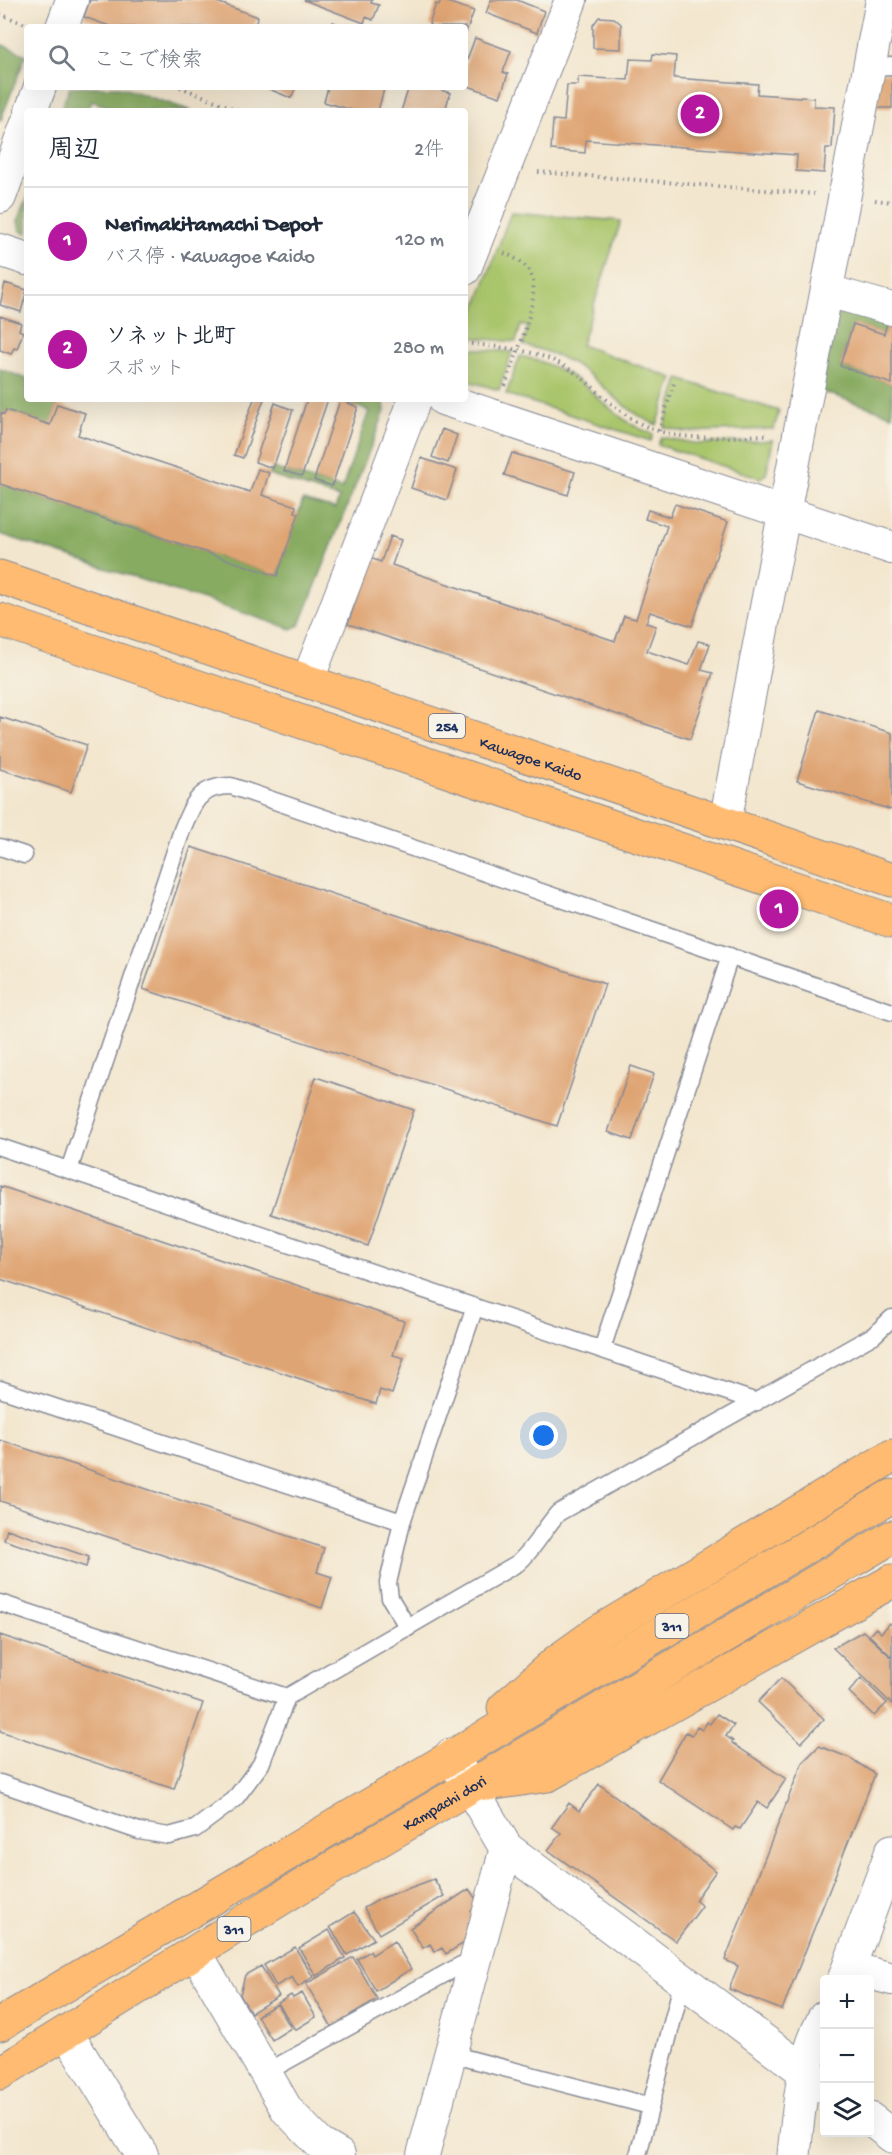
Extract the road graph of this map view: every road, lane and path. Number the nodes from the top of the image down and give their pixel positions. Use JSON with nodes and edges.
{"nodes":[{"id":1,"x":72,"y":0,"type":"edge"},
{"id":2,"x":882,"y":0,"type":"edge"},
{"id":3,"x":573,"y":1,"type":"edge"},
{"id":4,"x":0,"y":14,"type":"edge"},
{"id":5,"x":25,"y":24,"type":"edge"},
{"id":6,"x":63,"y":24,"type":"edge"},
{"id":7,"x":881,"y":67,"type":"edge"},
{"id":8,"x":39,"y":90,"type":"edge"},
{"id":9,"x":188,"y":90,"type":"edge"},
{"id":10,"x":32,"y":108,"type":"edge"},
{"id":11,"x":232,"y":108,"type":"edge"},
{"id":12,"x":24,"y":131,"type":"edge"},
{"id":13,"x":503,"y":170,"type":"junction"},
{"id":14,"x":0,"y":197,"type":"edge"},
{"id":15,"x":846,"y":197,"type":"junction"},
{"id":16,"x":892,"y":202,"type":"edge"},
{"id":17,"x":0,"y":250,"type":"edge"},
{"id":18,"x":470,"y":256,"type":"edge"},
{"id":19,"x":24,"y":258,"type":"edge"},
{"id":20,"x":828,"y":291,"type":"junction"},
{"id":21,"x":892,"y":309,"type":"edge"},
{"id":22,"x":468,"y":343,"type":"edge"},
{"id":23,"x":518,"y":348,"type":"junction"},
{"id":24,"x":675,"y":380,"type":"dead end"},
{"id":25,"x":415,"y":402,"type":"edge"},
{"id":26,"x":452,"y":402,"type":"edge"},
{"id":27,"x":494,"y":416,"type":"junction"},
{"id":28,"x":659,"y":431,"type":"junction"},
{"id":29,"x":800,"y":435,"type":"junction"},
{"id":30,"x":647,"y":466,"type":"junction"},
{"id":31,"x":785,"y":513,"type":"junction"},
{"id":32,"x":892,"y":548,"type":"edge"},
{"id":33,"x":0,"y":577,"type":"edge"},
{"id":34,"x":0,"y":620,"type":"edge"},
{"id":35,"x":308,"y":680,"type":"junction"},
{"id":36,"x":725,"y":823,"type":"junction"},
{"id":37,"x":0,"y":847,"type":"edge"},
{"id":38,"x":24,"y":855,"type":"dead end"},
{"id":39,"x":892,"y":880,"type":"edge"},
{"id":40,"x":892,"y":921,"type":"edge"},
{"id":41,"x":730,"y":956,"type":"junction"},
{"id":42,"x":892,"y":1012,"type":"edge"},
{"id":43,"x":0,"y":1147,"type":"edge"},
{"id":44,"x":69,"y":1170,"type":"junction"},
{"id":45,"x":476,"y":1307,"type":"junction"},
{"id":46,"x":892,"y":1318,"type":"edge"},
{"id":47,"x":602,"y":1349,"type":"junction"},
{"id":48,"x":0,"y":1389,"type":"edge"},
{"id":49,"x":757,"y":1402,"type":"junction"},
{"id":50,"x":892,"y":1456,"type":"edge"},
{"id":51,"x":892,"y":1496,"type":"edge"},
{"id":52,"x":402,"y":1522,"type":"junction"},
{"id":53,"x":892,"y":1537,"type":"edge"},
{"id":54,"x":892,"y":1581,"type":"edge"},
{"id":55,"x":0,"y":1602,"type":"edge"},
{"id":56,"x":408,"y":1628,"type":"junction"},
{"id":57,"x":287,"y":1697,"type":"junction"},
{"id":58,"x":451,"y":1755,"type":"junction"},
{"id":59,"x":0,"y":1783,"type":"edge"},
{"id":60,"x":469,"y":1787,"type":"junction"},
{"id":61,"x":506,"y":1848,"type":"junction"},
{"id":62,"x":892,"y":1851,"type":"edge"},
{"id":63,"x":196,"y":1953,"type":"junction"},
{"id":64,"x":473,"y":1965,"type":"junction"},
{"id":65,"x":847,"y":1974,"type":"edge"},
{"id":66,"x":892,"y":1979,"type":"edge"},
{"id":67,"x":683,"y":1980,"type":"junction"},
{"id":68,"x":0,"y":2024,"type":"edge"},
{"id":69,"x":820,"y":2027,"type":"edge"},
{"id":70,"x":67,"y":2033,"type":"junction"},
{"id":71,"x":450,"y":2054,"type":"junction"},
{"id":72,"x":0,"y":2073,"type":"edge"},
{"id":73,"x":265,"y":2073,"type":"junction"},
{"id":74,"x":814,"y":2078,"type":"edge"},
{"id":75,"x":650,"y":2106,"type":"junction"},
{"id":76,"x":874,"y":2122,"type":"edge"},
{"id":77,"x":892,"y":2136,"type":"edge"},
{"id":78,"x":142,"y":2155,"type":"edge"},
{"id":79,"x":339,"y":2155,"type":"edge"},
{"id":80,"x":423,"y":2155,"type":"edge"},
{"id":81,"x":638,"y":2155,"type":"edge"},
{"id":82,"x":794,"y":2155,"type":"edge"}],
"edges":[{"from":1,"to":6,"type":"street"},
{"from":2,"to":7,"type":"street"},
{"from":3,"to":13,"type":"street"},
{"from":4,"to":5,"type":"path"},
{"from":7,"to":15,"type":"street"},
{"from":8,"to":10,"type":"street"},
{"from":9,"to":11,"type":"path"},
{"from":12,"to":14,"type":"street"},
{"from":13,"to":15,"type":"path"},
{"from":13,"to":18,"type":"street"},
{"from":15,"to":16,"type":"path"},
{"from":15,"to":20,"type":"street"},
{"from":17,"to":19,"type":"street"},
{"from":18,"to":23,"type":"path"},
{"from":20,"to":21,"type":"street"},
{"from":20,"to":29,"type":"street"},
{"from":22,"to":23,"type":"path"},
{"from":23,"to":27,"type":"path"},
{"from":23,"to":28,"type":"path"},
{"from":24,"to":28,"type":"path"},
{"from":25,"to":35,"type":"street"},
{"from":26,"to":27,"type":"street"},
{"from":27,"to":30,"type":"street"},
{"from":28,"to":29,"type":"path"},
{"from":28,"to":30,"type":"path"},
{"from":29,"to":31,"type":"street"},
{"from":30,"to":31,"type":"street"},
{"from":31,"to":32,"type":"street"},
{"from":31,"to":36,"type":"street"},
{"from":33,"to":35,"type":"main road","name":"Kawagoe Kaido","number":"254"},
{"from":34,"to":40,"type":"main road"},
{"from":35,"to":36,"type":"main road","name":"Kawagoe Kaido","number":"254"},
{"from":36,"to":39,"type":"main road","name":"Kawagoe Kaido","number":"254"},
{"from":37,"to":38,"type":"lane"},
{"from":41,"to":42,"type":"lane"},
{"from":41,"to":44,"type":"lane"},
{"from":41,"to":47,"type":"lane"},
{"from":43,"to":44,"type":"lane"},
{"from":44,"to":45,"type":"lane"},
{"from":45,"to":47,"type":"lane"},
{"from":45,"to":52,"type":"lane"},
{"from":46,"to":49,"type":"lane"},
{"from":47,"to":49,"type":"lane"},
{"from":48,"to":52,"type":"lane"},
{"from":49,"to":56,"type":"lane"},
{"from":50,"to":58,"type":"main road"},
{"from":51,"to":58,"type":"main road","number":"311"},
{"from":52,"to":56,"type":"lane"},
{"from":53,"to":60,"type":"main road","name":"Kampachi dori","number":"311"},
{"from":54,"to":60,"type":"main road"},
{"from":55,"to":57,"type":"lane"},
{"from":56,"to":57,"type":"lane"},
{"from":57,"to":59,"type":"lane"},
{"from":58,"to":60,"type":"street"},
{"from":58,"to":68,"type":"main road","number":"311"},
{"from":60,"to":61,"type":"street"},
{"from":60,"to":63,"type":"main road","name":"Kampachi dori","number":"311"},
{"from":61,"to":64,"type":"street"},
{"from":61,"to":67,"type":"street"},
{"from":62,"to":65,"type":"street"},
{"from":63,"to":70,"type":"main road","name":"Kampachi dori","number":"311"},
{"from":63,"to":73,"type":"street"},
{"from":64,"to":71,"type":"street"},
{"from":64,"to":73,"type":"lane"},
{"from":65,"to":66,"type":"street"},
{"from":67,"to":74,"type":"street"},
{"from":67,"to":75,"type":"lane"},
{"from":69,"to":74,"type":"street"},
{"from":70,"to":72,"type":"main road","name":"Kampachi dori","number":"311"},
{"from":70,"to":78,"type":"street"},
{"from":71,"to":75,"type":"lane"},
{"from":71,"to":80,"type":"street"},
{"from":73,"to":79,"type":"street"},
{"from":74,"to":82,"type":"street"},
{"from":75,"to":81,"type":"lane"},
{"from":76,"to":77,"type":"street"}]}
